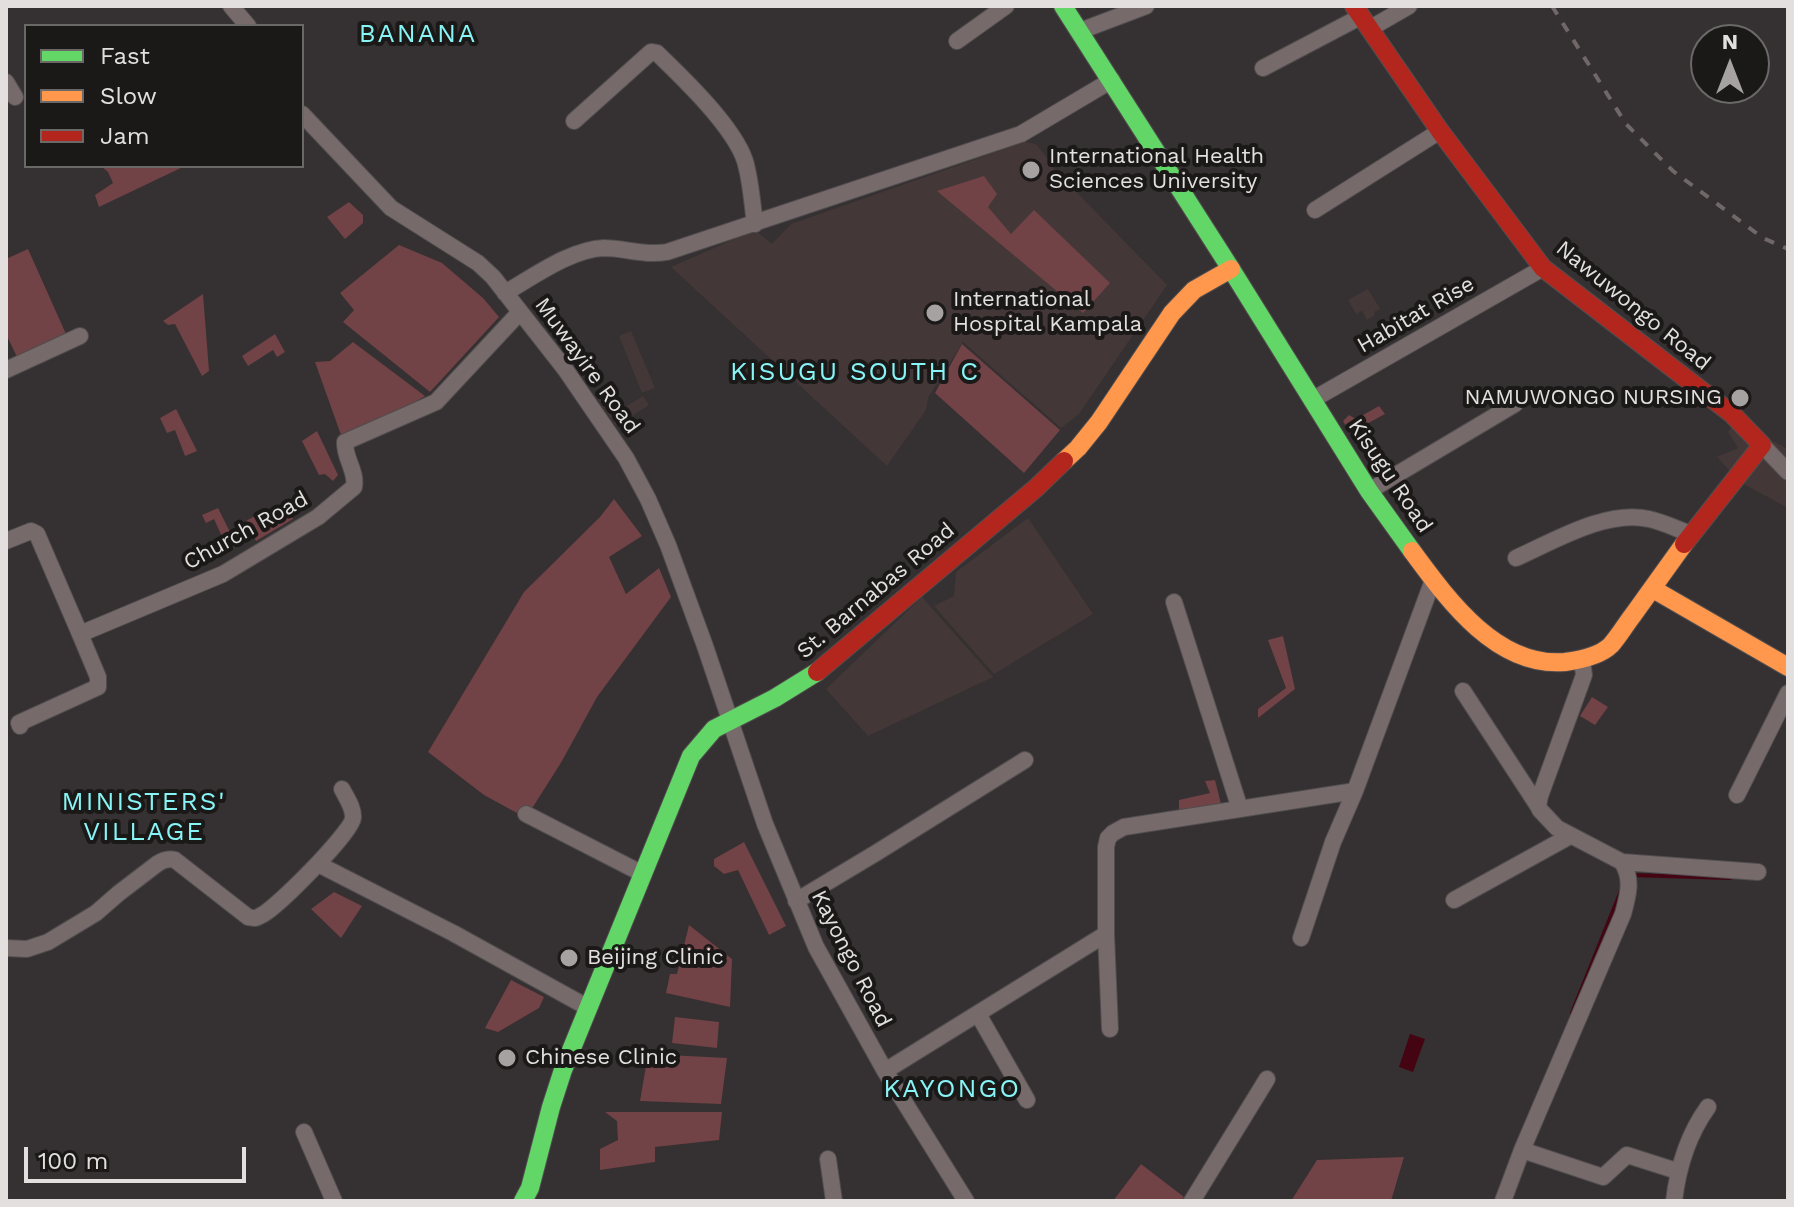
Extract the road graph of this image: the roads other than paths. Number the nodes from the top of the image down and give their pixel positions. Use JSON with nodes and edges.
{"nodes":[{"id":1,"x":231,"y":6,"type":"edge"},
{"id":2,"x":1006,"y":6,"type":"edge"},
{"id":3,"x":1063,"y":6,"type":"edge"},
{"id":4,"x":1146,"y":6,"type":"edge"},
{"id":5,"x":1409,"y":6,"type":"edge"},
{"id":6,"x":1361,"y":17,"type":"edge"},
{"id":7,"x":246,"y":24,"type":"edge"},
{"id":8,"x":1080,"y":31,"type":"junction"},
{"id":9,"x":957,"y":41,"type":"dead end"},
{"id":10,"x":1263,"y":68,"type":"dead end"},
{"id":11,"x":1112,"y":80,"type":"junction"},
{"id":12,"x":6,"y":82,"type":"edge"},
{"id":13,"x":15,"y":97,"type":"dead end"},
{"id":14,"x":304,"y":116,"type":"edge"},
{"id":15,"x":574,"y":121,"type":"dead end"},
{"id":16,"x":1440,"y":131,"type":"junction"},
{"id":17,"x":1315,"y":210,"type":"dead end"},
{"id":18,"x":755,"y":224,"type":"junction"},
{"id":19,"x":1543,"y":268,"type":"junction"},
{"id":20,"x":1231,"y":269,"type":"junction"},
{"id":21,"x":505,"y":293,"type":"junction"},
{"id":22,"x":520,"y":312,"type":"junction"},
{"id":23,"x":80,"y":336,"type":"dead end"},
{"id":24,"x":6,"y":370,"type":"edge"},
{"id":25,"x":1312,"y":400,"type":"junction"},
{"id":26,"x":1515,"y":404,"type":"dead end"},
{"id":27,"x":1762,"y":445,"type":"junction"},
{"id":28,"x":1788,"y":472,"type":"edge"},
{"id":29,"x":1369,"y":491,"type":"junction"},
{"id":30,"x":1691,"y":534,"type":"junction"},
{"id":31,"x":6,"y":541,"type":"edge"},
{"id":32,"x":1516,"y":558,"type":"dead end"},
{"id":33,"x":1433,"y":580,"type":"junction"},
{"id":34,"x":1653,"y":589,"type":"junction"},
{"id":35,"x":1174,"y":602,"type":"dead end"},
{"id":36,"x":80,"y":634,"type":"junction"},
{"id":37,"x":1582,"y":660,"type":"junction"},
{"id":38,"x":1788,"y":667,"type":"edge"},
{"id":39,"x":1463,"y":691,"type":"dead end"},
{"id":40,"x":1788,"y":693,"type":"edge"},
{"id":41,"x":730,"y":721,"type":"junction"},
{"id":42,"x":20,"y":726,"type":"dead end"},
{"id":43,"x":1025,"y":760,"type":"dead end"},
{"id":44,"x":342,"y":789,"type":"dead end"},
{"id":45,"x":1355,"y":791,"type":"junction"},
{"id":46,"x":1737,"y":795,"type":"dead end"},
{"id":47,"x":1538,"y":806,"type":"junction"},
{"id":48,"x":1240,"y":809,"type":"junction"},
{"id":49,"x":526,"y":814,"type":"dead end"},
{"id":50,"x":1570,"y":836,"type":"junction"},
{"id":51,"x":1622,"y":862,"type":"junction"},
{"id":52,"x":318,"y":864,"type":"junction"},
{"id":53,"x":1758,"y":872,"type":"dead end"},
{"id":54,"x":643,"y":874,"type":"junction"},
{"id":55,"x":1454,"y":900,"type":"dead end"},
{"id":56,"x":796,"y":901,"type":"junction"},
{"id":57,"x":1106,"y":934,"type":"junction"},
{"id":58,"x":1301,"y":938,"type":"dead end"},
{"id":59,"x":6,"y":948,"type":"edge"},
{"id":60,"x":587,"y":1007,"type":"junction"},
{"id":61,"x":978,"y":1014,"type":"junction"},
{"id":62,"x":1110,"y":1029,"type":"dead end"},
{"id":63,"x":885,"y":1071,"type":"junction"},
{"id":64,"x":1267,"y":1079,"type":"dead end"},
{"id":65,"x":1027,"y":1100,"type":"dead end"},
{"id":66,"x":1708,"y":1107,"type":"dead end"},
{"id":67,"x":304,"y":1132,"type":"dead end"},
{"id":68,"x":1522,"y":1150,"type":"junction"},
{"id":69,"x":828,"y":1159,"type":"dead end"},
{"id":70,"x":1677,"y":1171,"type":"junction"},
{"id":71,"x":334,"y":1201,"type":"edge"},
{"id":72,"x":523,"y":1201,"type":"edge"},
{"id":73,"x":834,"y":1201,"type":"edge"},
{"id":74,"x":966,"y":1201,"type":"edge"},
{"id":75,"x":1192,"y":1201,"type":"edge"},
{"id":76,"x":1503,"y":1201,"type":"edge"},
{"id":77,"x":1674,"y":1201,"type":"edge"}],
"edges":[{"from":1,"to":7,"type":"street"},
{"from":2,"to":9,"type":"street"},
{"from":3,"to":8,"type":"street","name":"Kisugu Road"},
{"from":4,"to":8,"type":"street"},
{"from":5,"to":6,"type":"street"},
{"from":6,"to":10,"type":"street"},
{"from":6,"to":16,"type":"street","name":"Nawuwongo Road"},
{"from":8,"to":11,"type":"street","name":"Kisugu Road"},
{"from":11,"to":18,"type":"street"},
{"from":11,"to":20,"type":"street","name":"Kisugu Road"},
{"from":12,"to":13,"type":"street"},
{"from":14,"to":21,"type":"street","name":"Muwayire Road"},
{"from":15,"to":18,"type":"street"},
{"from":16,"to":17,"type":"street"},
{"from":16,"to":19,"type":"street","name":"Nawuwongo Road"},
{"from":18,"to":21,"type":"street"},
{"from":19,"to":25,"type":"street","name":"Habitat Rise"},
{"from":19,"to":27,"type":"street","name":"Nawuwongo Road"},
{"from":20,"to":25,"type":"street","name":"Kisugu Road"},
{"from":20,"to":41,"type":"street","name":"St. Barnabas Road"},
{"from":21,"to":22,"type":"street","name":"Muwayire Road"},
{"from":22,"to":36,"type":"street","name":"Church Road"},
{"from":22,"to":41,"type":"street","name":"Muwayire Road"},
{"from":23,"to":24,"type":"street"},
{"from":25,"to":29,"type":"street","name":"Kisugu Road"},
{"from":26,"to":29,"type":"street"},
{"from":27,"to":28,"type":"street","name":"Nawuwongo Road"},
{"from":27,"to":30,"type":"street"},
{"from":29,"to":33,"type":"street","name":"Kisugu Road"},
{"from":30,"to":32,"type":"street"},
{"from":30,"to":34,"type":"street"},
{"from":31,"to":36,"type":"street"},
{"from":33,"to":37,"type":"street","name":"Kisugu Road"},
{"from":33,"to":45,"type":"street"},
{"from":34,"to":37,"type":"street"},
{"from":34,"to":38,"type":"street"},
{"from":35,"to":48,"type":"street"},
{"from":36,"to":42,"type":"street"},
{"from":37,"to":47,"type":"street"},
{"from":39,"to":47,"type":"street"},
{"from":40,"to":46,"type":"street"},
{"from":41,"to":54,"type":"street","name":"St. Barnabas Road"},
{"from":41,"to":56,"type":"street","name":"Kayongo Road"},
{"from":43,"to":56,"type":"street"},
{"from":44,"to":52,"type":"street"},
{"from":45,"to":48,"type":"street"},
{"from":45,"to":58,"type":"street"},
{"from":47,"to":50,"type":"street"},
{"from":48,"to":57,"type":"street"},
{"from":49,"to":54,"type":"street"},
{"from":50,"to":51,"type":"street"},
{"from":50,"to":55,"type":"street"},
{"from":51,"to":53,"type":"street"},
{"from":51,"to":68,"type":"street"},
{"from":52,"to":59,"type":"street"},
{"from":52,"to":60,"type":"street"},
{"from":54,"to":60,"type":"street","name":"St. Barnabas Road"},
{"from":56,"to":63,"type":"street","name":"Kayongo Road"},
{"from":57,"to":61,"type":"street"},
{"from":57,"to":62,"type":"street"},
{"from":60,"to":72,"type":"street","name":"St. Barnabas Road"},
{"from":61,"to":63,"type":"street"},
{"from":61,"to":65,"type":"street"},
{"from":63,"to":74,"type":"street","name":"Kayongo Road"},
{"from":64,"to":75,"type":"street"},
{"from":66,"to":70,"type":"street"},
{"from":67,"to":71,"type":"street"},
{"from":68,"to":70,"type":"street"},
{"from":68,"to":76,"type":"street"},
{"from":69,"to":73,"type":"street"},
{"from":70,"to":77,"type":"street"}]}
